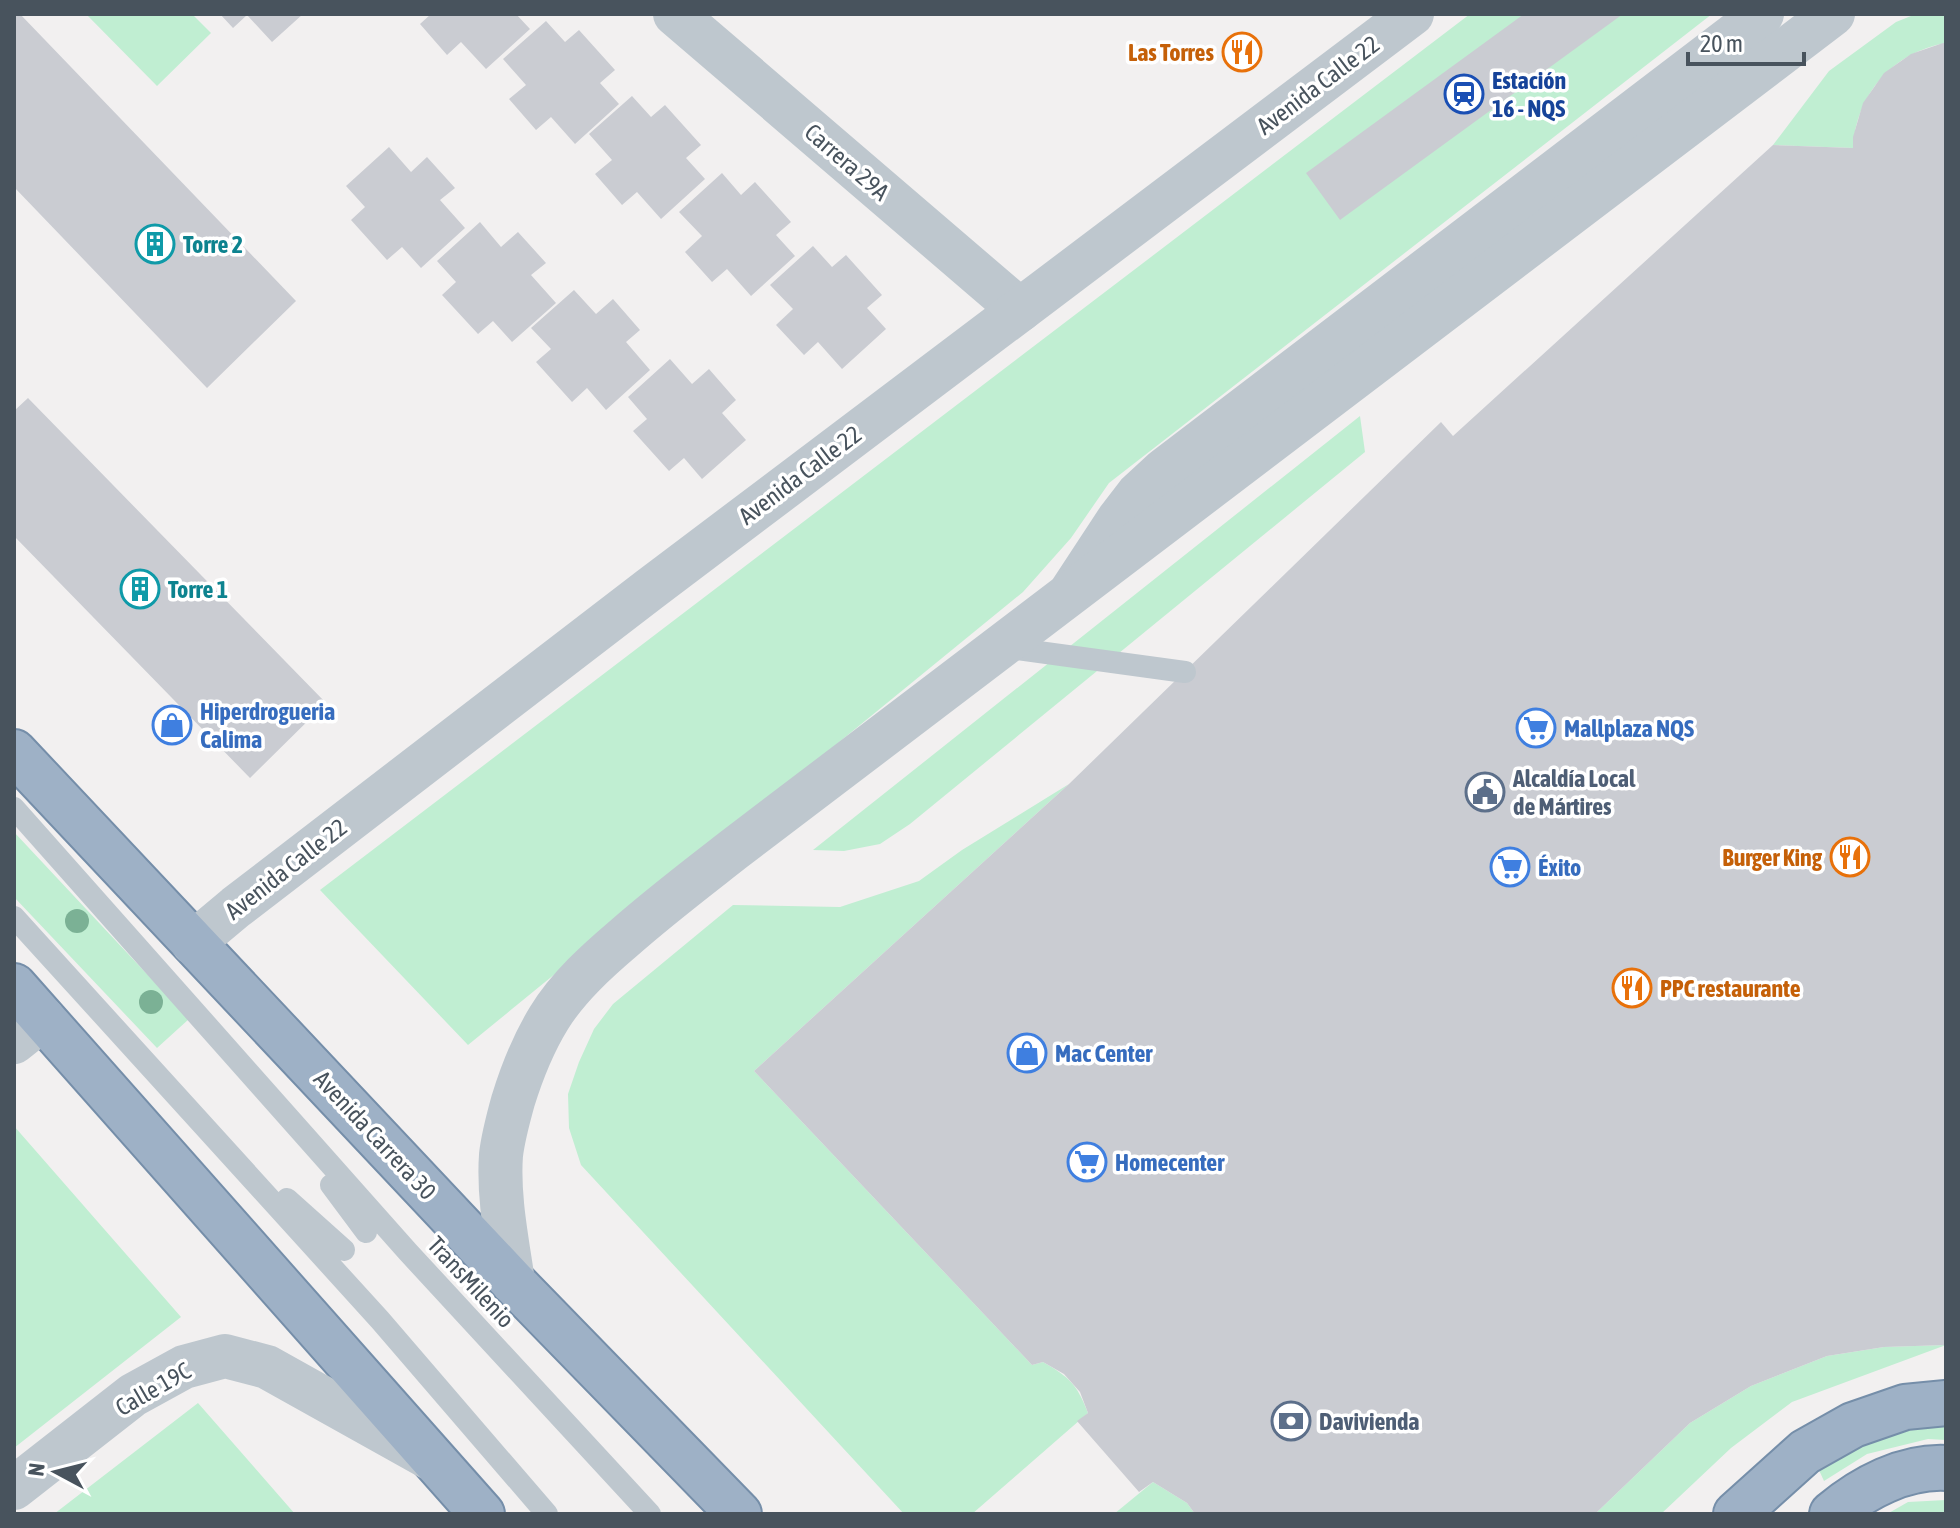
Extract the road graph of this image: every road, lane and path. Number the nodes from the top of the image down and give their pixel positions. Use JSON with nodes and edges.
{"nodes":[{"id":1,"x":675,"y":14,"type":"edge"},
{"id":2,"x":1412,"y":14,"type":"edge"},
{"id":3,"x":1762,"y":14,"type":"edge"},
{"id":4,"x":1833,"y":14,"type":"edge"},
{"id":5,"x":1020,"y":310,"type":"junction"},
{"id":6,"x":1071,"y":592,"type":"junction"},
{"id":7,"x":1000,"y":647,"type":"junction"},
{"id":8,"x":1185,"y":672,"type":"dead end"},
{"id":9,"x":14,"y":752,"type":"edge"},
{"id":10,"x":14,"y":808,"type":"edge"},
{"id":11,"x":14,"y":917,"type":"edge"},
{"id":12,"x":193,"y":943,"type":"junction"},
{"id":13,"x":14,"y":986,"type":"edge"},
{"id":14,"x":28,"y":1030,"type":"edge"},
{"id":15,"x":256,"y":1082,"type":"junction"},
{"id":16,"x":202,"y":1123,"type":"junction"},
{"id":17,"x":366,"y":1232,"type":"dead end"},
{"id":18,"x":344,"y":1250,"type":"dead end"},
{"id":19,"x":513,"y":1282,"type":"junction"},
{"id":20,"x":1946,"y":1403,"type":"edge"},
{"id":21,"x":434,"y":1461,"type":"junction"},
{"id":22,"x":1946,"y":1468,"type":"edge"},
{"id":23,"x":14,"y":1488,"type":"edge"},
{"id":24,"x":482,"y":1514,"type":"edge"},
{"id":25,"x":547,"y":1514,"type":"edge"},
{"id":26,"x":650,"y":1514,"type":"edge"},
{"id":27,"x":739,"y":1514,"type":"edge"},
{"id":28,"x":1736,"y":1514,"type":"edge"},
{"id":29,"x":1832,"y":1514,"type":"edge"}],
"edges":[{"from":1,"to":5,"type":"street","name":"Carrera 29A"},
{"from":2,"to":5,"type":"street","name":"Avenida Calle 22"},
{"from":3,"to":6,"type":"street"},
{"from":4,"to":6,"type":"street"},
{"from":5,"to":12,"type":"street","name":"Avenida Calle 22"},
{"from":6,"to":7,"type":"street"},
{"from":7,"to":8,"type":"lane"},
{"from":7,"to":19,"type":"street"},
{"from":9,"to":12,"type":"highway","name":"Avenida Carrera 30"},
{"from":10,"to":15,"type":"lane","name":"TransMilenio"},
{"from":11,"to":16,"type":"lane"},
{"from":12,"to":19,"type":"highway","name":"Avenida Carrera 30"},
{"from":13,"to":14,"type":"highway"},
{"from":14,"to":21,"type":"highway"},
{"from":15,"to":17,"type":"lane","name":"TransMilenio"},
{"from":15,"to":26,"type":"lane","name":"TransMilenio"},
{"from":16,"to":18,"type":"lane"},
{"from":16,"to":25,"type":"lane"},
{"from":19,"to":27,"type":"highway","name":"Avenida Carrera 30"},
{"from":20,"to":28,"type":"highway"},
{"from":21,"to":23,"type":"street","name":"Calle 19C"},
{"from":21,"to":24,"type":"highway"},
{"from":22,"to":29,"type":"highway"}]}
